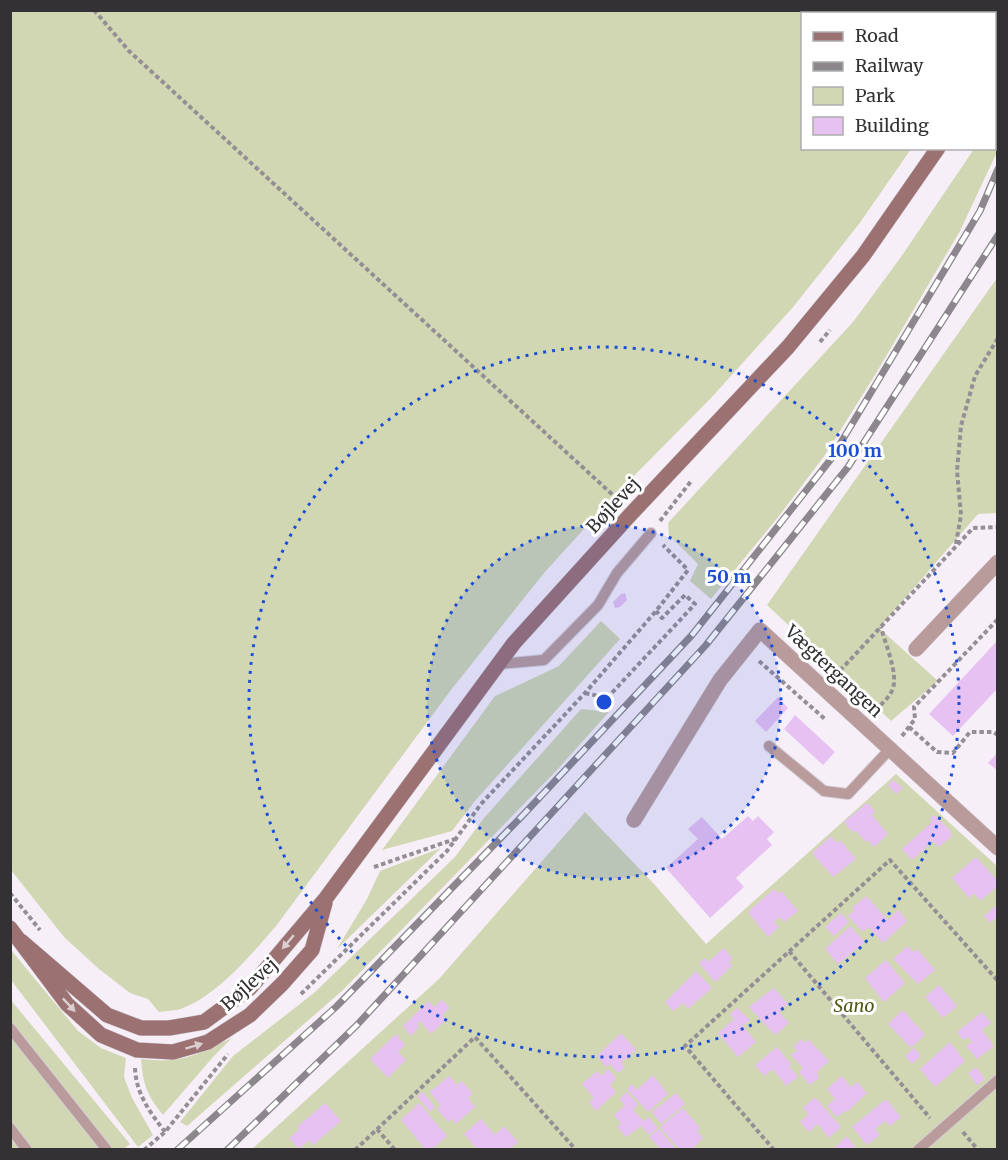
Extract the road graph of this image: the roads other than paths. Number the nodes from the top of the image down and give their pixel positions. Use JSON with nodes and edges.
{"nodes":[{"id":1,"x":937,"y":150,"type":"edge"},
{"id":2,"x":651,"y":533,"type":"road end"},
{"id":3,"x":998,"y":562,"type":"edge"},
{"id":4,"x":916,"y":650,"type":"dead end"},
{"id":5,"x":499,"y":664,"type":"junction"},
{"id":6,"x":769,"y":746,"type":"dead end"},
{"id":7,"x":890,"y":749,"type":"junction"},
{"id":8,"x":634,"y":820,"type":"dead end"},
{"id":9,"x":998,"y":848,"type":"edge"},
{"id":10,"x":326,"y":898,"type":"junction"},
{"id":11,"x":10,"y":928,"type":"edge"},
{"id":12,"x":21,"y":941,"type":"junction"},
{"id":13,"x":10,"y":1028,"type":"edge"},
{"id":14,"x":998,"y":1080,"type":"edge"},
{"id":15,"x":10,"y":1128,"type":"edge"},
{"id":16,"x":27,"y":1149,"type":"edge"},
{"id":17,"x":107,"y":1149,"type":"edge"},
{"id":18,"x":918,"y":1149,"type":"edge"}],
"edges":[{"from":1,"to":5,"type":"street","name":"Bøjlevej"},
{"from":2,"to":5,"type":"lane"},
{"from":3,"to":4,"type":"street"},
{"from":5,"to":10,"type":"street","name":"Bøjlevej"},
{"from":6,"to":7,"type":"lane"},
{"from":7,"to":8,"type":"street","name":"Vægtergangen"},
{"from":7,"to":9,"type":"street","name":"Vægtergangen"},
{"from":10,"to":12,"type":"street","name":"Bøjlevej","one_way":true},
{"from":12,"to":10,"type":"street","name":"Bøjlevej","one_way":true},
{"from":11,"to":12,"type":"street","name":"Bøjlevej"},
{"from":13,"to":17,"type":"lane"},
{"from":14,"to":18,"type":"lane"},
{"from":15,"to":16,"type":"lane"}]}
